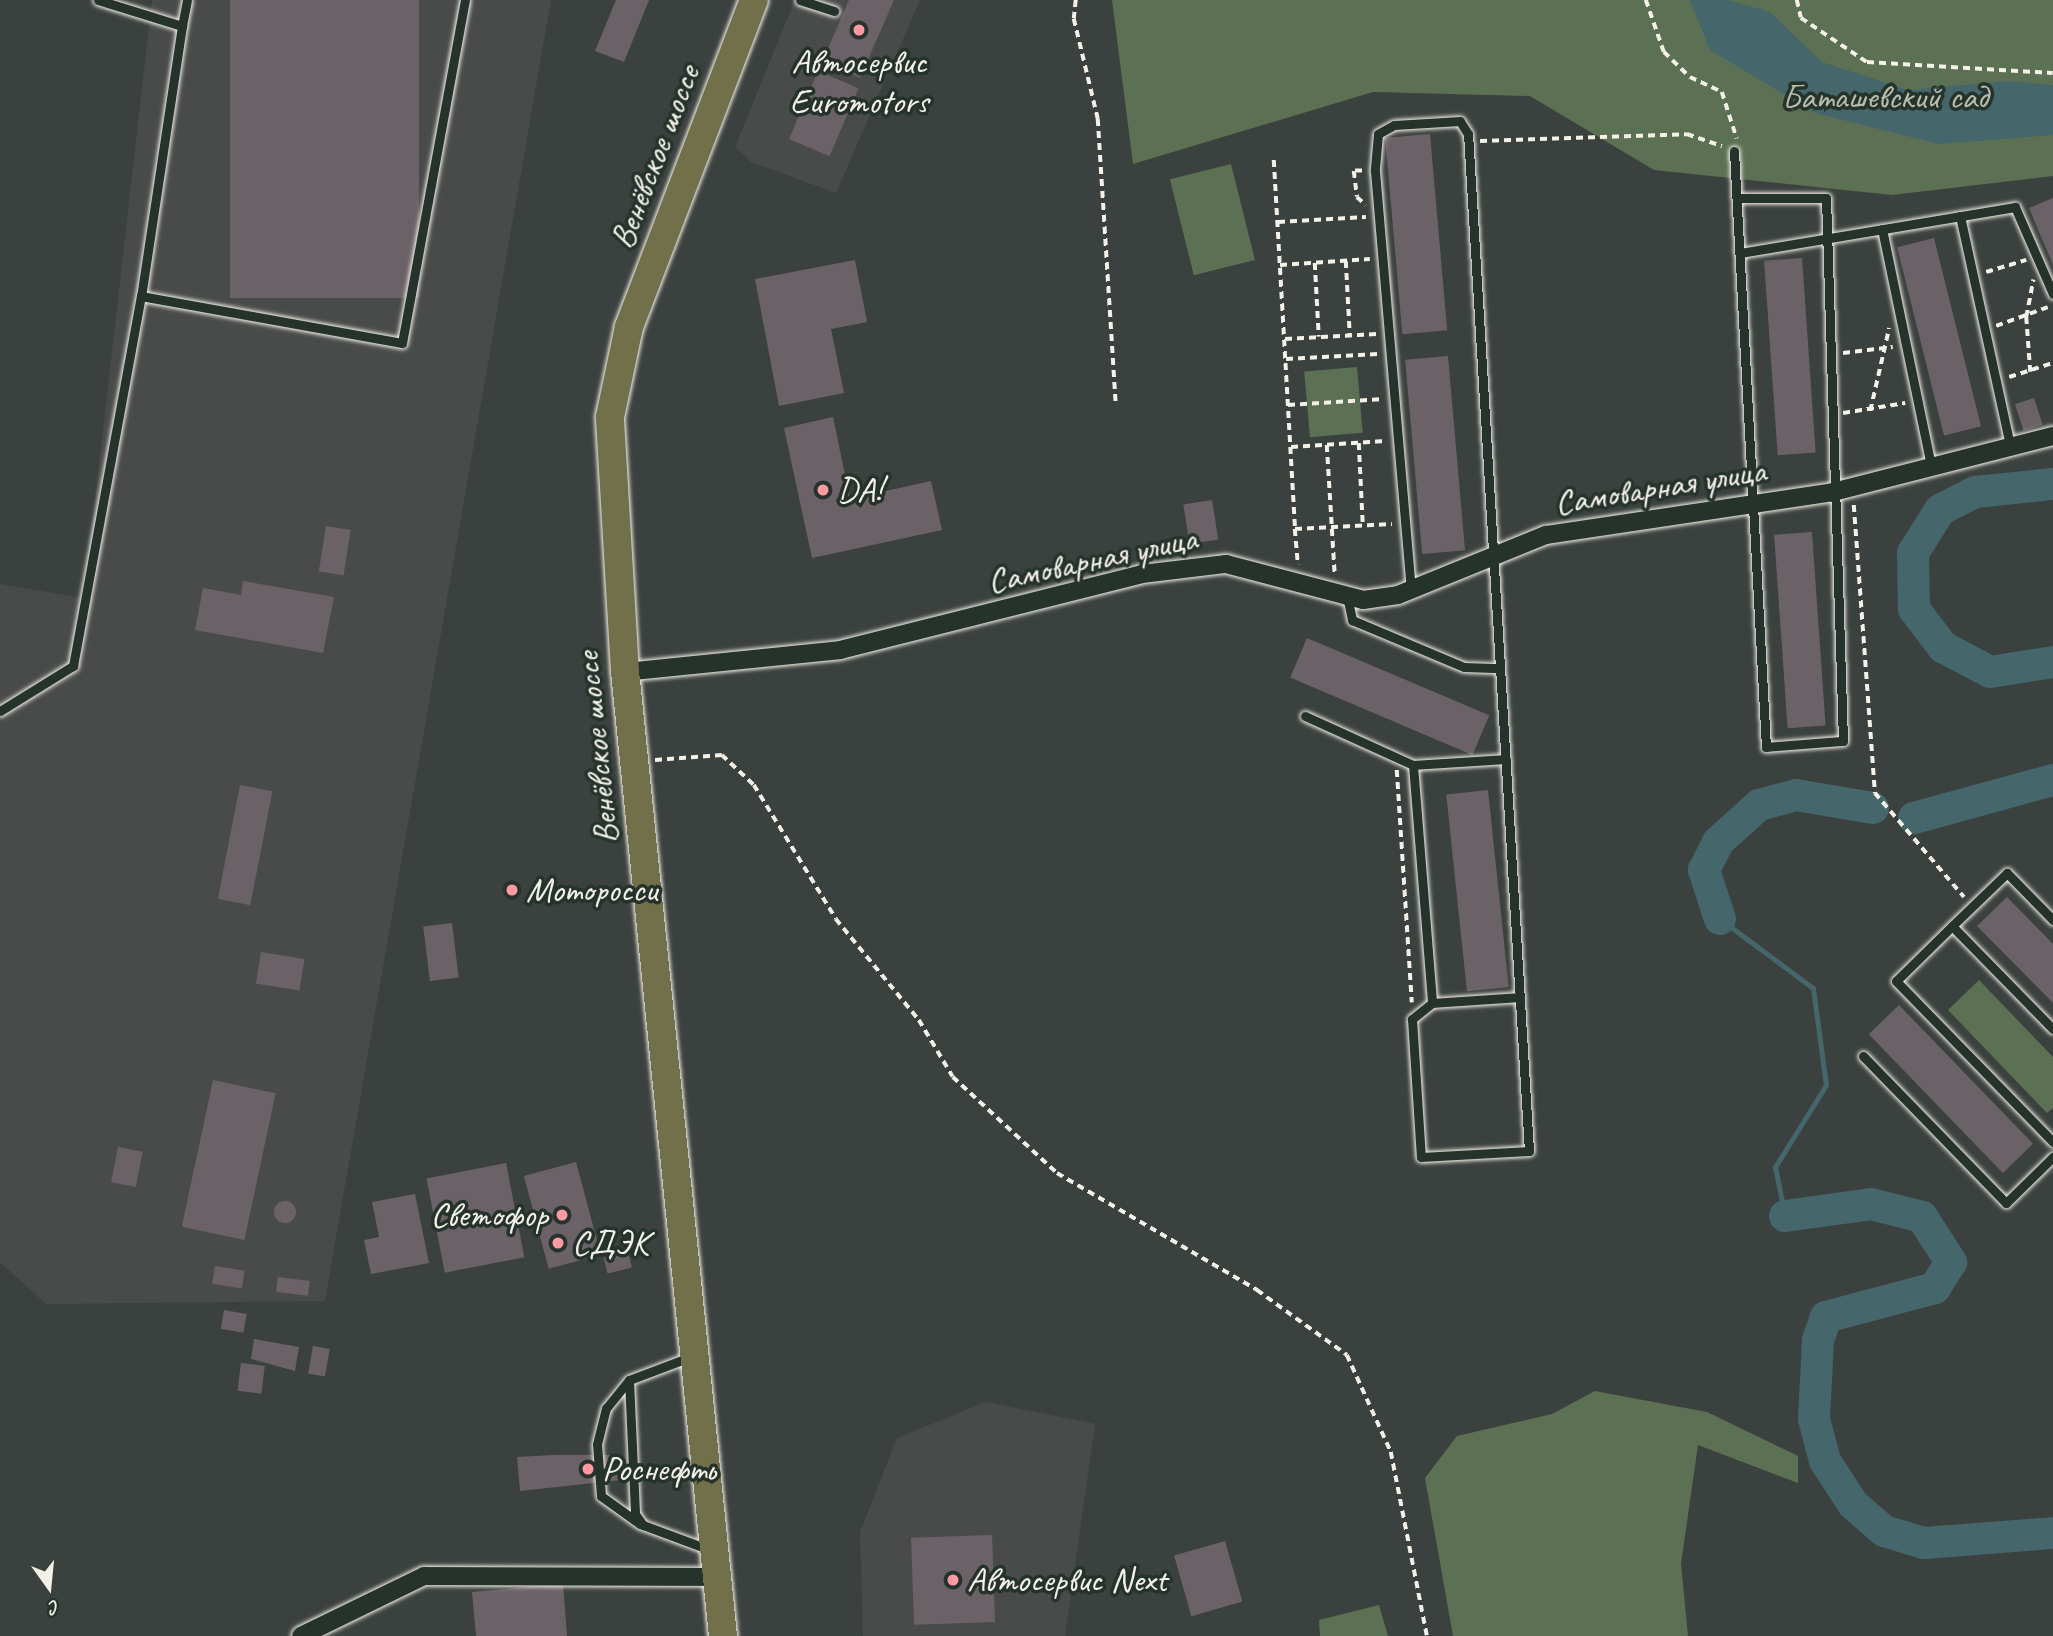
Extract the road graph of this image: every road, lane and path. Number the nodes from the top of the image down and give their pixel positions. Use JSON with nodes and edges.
{"nodes":[{"id":1,"x":98,"y":0,"type":"edge"},
{"id":2,"x":187,"y":0,"type":"edge"},
{"id":3,"x":466,"y":0,"type":"edge"},
{"id":4,"x":754,"y":0,"type":"edge"},
{"id":5,"x":800,"y":0,"type":"edge"},
{"id":6,"x":1076,"y":0,"type":"edge"},
{"id":7,"x":1646,"y":0,"type":"edge"},
{"id":8,"x":1797,"y":0,"type":"edge"},
{"id":9,"x":834,"y":11,"type":"dead end"},
{"id":10,"x":181,"y":26,"type":"junction"},
{"id":11,"x":2053,"y":73,"type":"edge"},
{"id":12,"x":1468,"y":141,"type":"junction"},
{"id":13,"x":1734,"y":150,"type":"junction"},
{"id":14,"x":1274,"y":160,"type":"dead end"},
{"id":15,"x":1737,"y":198,"type":"junction"},
{"id":16,"x":1379,"y":216,"type":"junction"},
{"id":17,"x":1960,"y":216,"type":"junction"},
{"id":18,"x":1278,"y":222,"type":"junction"},
{"id":19,"x":1882,"y":229,"type":"junction"},
{"id":20,"x":1830,"y":238,"type":"junction"},
{"id":21,"x":1740,"y":253,"type":"junction"},
{"id":22,"x":2037,"y":257,"type":"junction"},
{"id":23,"x":1382,"y":259,"type":"junction"},
{"id":24,"x":1346,"y":261,"type":"junction"},
{"id":25,"x":1315,"y":262,"type":"junction"},
{"id":26,"x":1280,"y":265,"type":"junction"},
{"id":27,"x":1973,"y":275,"type":"junction"},
{"id":28,"x":2053,"y":294,"type":"edge"},
{"id":29,"x":141,"y":296,"type":"junction"},
{"id":30,"x":1897,"y":303,"type":"junction"},
{"id":31,"x":2053,"y":305,"type":"edge"},
{"id":32,"x":2026,"y":317,"type":"junction"},
{"id":33,"x":1984,"y":329,"type":"junction"},
{"id":34,"x":1389,"y":334,"type":"junction"},
{"id":35,"x":1350,"y":336,"type":"junction"},
{"id":36,"x":1319,"y":337,"type":"junction"},
{"id":37,"x":1285,"y":340,"type":"junction"},
{"id":38,"x":1905,"y":343,"type":"junction"},
{"id":39,"x":1881,"y":350,"type":"junction"},
{"id":40,"x":1390,"y":353,"type":"junction"},
{"id":41,"x":1832,"y":353,"type":"junction"},
{"id":42,"x":1286,"y":359,"type":"junction"},
{"id":43,"x":2053,"y":363,"type":"edge"},
{"id":44,"x":2030,"y":372,"type":"junction"},
{"id":45,"x":1996,"y":381,"type":"junction"},
{"id":46,"x":1394,"y":398,"type":"junction"},
{"id":47,"x":1917,"y":400,"type":"junction"},
{"id":48,"x":1116,"y":405,"type":"dead end"},
{"id":49,"x":1288,"y":405,"type":"junction"},
{"id":50,"x":1870,"y":411,"type":"junction"},
{"id":51,"x":1832,"y":414,"type":"junction"},
{"id":52,"x":2053,"y":436,"type":"edge"},
{"id":53,"x":1398,"y":441,"type":"junction"},
{"id":54,"x":1359,"y":443,"type":"junction"},
{"id":55,"x":1327,"y":445,"type":"junction"},
{"id":56,"x":2010,"y":446,"type":"junction"},
{"id":57,"x":1291,"y":447,"type":"junction"},
{"id":58,"x":1931,"y":466,"type":"junction"},
{"id":59,"x":1853,"y":488,"type":"junction"},
{"id":60,"x":1833,"y":492,"type":"junction"},
{"id":61,"x":1749,"y":506,"type":"junction"},
{"id":62,"x":1405,"y":523,"type":"junction"},
{"id":63,"x":1363,"y":525,"type":"junction"},
{"id":64,"x":1332,"y":527,"type":"junction"},
{"id":65,"x":1295,"y":529,"type":"junction"},
{"id":66,"x":1493,"y":562,"type":"junction"},
{"id":67,"x":1299,"y":583,"type":"junction"},
{"id":68,"x":1411,"y":591,"type":"junction"},
{"id":69,"x":1341,"y":595,"type":"junction"},
{"id":70,"x":1500,"y":667,"type":"junction"},
{"id":71,"x":625,"y":672,"type":"junction"},
{"id":72,"x":0,"y":711,"type":"edge"},
{"id":73,"x":1305,"y":716,"type":"dead end"},
{"id":74,"x":1396,"y":757,"type":"junction"},
{"id":75,"x":1506,"y":759,"type":"junction"},
{"id":76,"x":636,"y":762,"type":"junction"},
{"id":77,"x":1413,"y":765,"type":"junction"},
{"id":78,"x":1972,"y":907,"type":"junction"},
{"id":79,"x":2053,"y":920,"type":"edge"},
{"id":80,"x":1952,"y":926,"type":"junction"},
{"id":81,"x":1520,"y":997,"type":"junction"},
{"id":82,"x":1432,"y":1003,"type":"junction"},
{"id":83,"x":1412,"y":1019,"type":"junction"},
{"id":84,"x":2053,"y":1029,"type":"edge"},
{"id":85,"x":1863,"y":1056,"type":"dead end"},
{"id":86,"x":2053,"y":1142,"type":"edge"},
{"id":87,"x":2053,"y":1157,"type":"edge"},
{"id":88,"x":692,"y":1357,"type":"junction"},
{"id":89,"x":629,"y":1380,"type":"junction"},
{"id":90,"x":643,"y":1525,"type":"junction"},
{"id":91,"x":716,"y":1564,"type":"junction"},
{"id":92,"x":301,"y":1636,"type":"edge"},
{"id":93,"x":723,"y":1636,"type":"edge"},
{"id":94,"x":1427,"y":1636,"type":"edge"}],
"edges":[{"from":1,"to":10,"type":"lane"},
{"from":2,"to":10,"type":"lane"},
{"from":3,"to":29,"type":"lane"},
{"from":4,"to":71,"type":"main road","name":"Венёвское шоссе"},
{"from":5,"to":9,"type":"lane"},
{"from":6,"to":48,"type":"path"},
{"from":7,"to":13,"type":"path"},
{"from":8,"to":11,"type":"path"},
{"from":10,"to":29,"type":"lane"},
{"from":12,"to":13,"type":"path"},
{"from":12,"to":16,"type":"lane"},
{"from":12,"to":66,"type":"lane"},
{"from":13,"to":15,"type":"lane"},
{"from":14,"to":18,"type":"path"},
{"from":15,"to":20,"type":"lane"},
{"from":15,"to":21,"type":"lane"},
{"from":16,"to":18,"type":"path"},
{"from":16,"to":23,"type":"lane"},
{"from":17,"to":19,"type":"lane"},
{"from":17,"to":22,"type":"lane"},
{"from":17,"to":27,"type":"lane"},
{"from":18,"to":26,"type":"path"},
{"from":19,"to":20,"type":"lane"},
{"from":19,"to":30,"type":"lane"},
{"from":20,"to":21,"type":"lane"},
{"from":20,"to":41,"type":"lane"},
{"from":21,"to":61,"type":"lane"},
{"from":22,"to":27,"type":"path"},
{"from":22,"to":28,"type":"lane"},
{"from":22,"to":32,"type":"path"},
{"from":23,"to":24,"type":"path"},
{"from":23,"to":34,"type":"lane"},
{"from":24,"to":25,"type":"path"},
{"from":24,"to":35,"type":"path"},
{"from":25,"to":26,"type":"path"},
{"from":25,"to":36,"type":"path"},
{"from":26,"to":37,"type":"path"},
{"from":27,"to":33,"type":"lane"},
{"from":29,"to":72,"type":"lane"},
{"from":30,"to":38,"type":"lane"},
{"from":30,"to":39,"type":"path"},
{"from":31,"to":32,"type":"path"},
{"from":32,"to":33,"type":"path"},
{"from":32,"to":44,"type":"path"},
{"from":33,"to":45,"type":"lane"},
{"from":34,"to":35,"type":"path"},
{"from":34,"to":40,"type":"lane"},
{"from":35,"to":36,"type":"path"},
{"from":36,"to":37,"type":"path"},
{"from":37,"to":42,"type":"path"},
{"from":38,"to":39,"type":"path"},
{"from":38,"to":47,"type":"lane"},
{"from":39,"to":41,"type":"path"},
{"from":39,"to":50,"type":"path"},
{"from":40,"to":42,"type":"path"},
{"from":40,"to":46,"type":"lane"},
{"from":41,"to":51,"type":"lane"},
{"from":42,"to":49,"type":"path"},
{"from":43,"to":44,"type":"path"},
{"from":44,"to":45,"type":"path"},
{"from":45,"to":56,"type":"lane"},
{"from":46,"to":49,"type":"path"},
{"from":46,"to":53,"type":"lane"},
{"from":47,"to":50,"type":"path"},
{"from":47,"to":58,"type":"lane"},
{"from":49,"to":57,"type":"path"},
{"from":50,"to":51,"type":"path"},
{"from":51,"to":60,"type":"lane"},
{"from":52,"to":56,"type":"street","name":"Самоварная улица"},
{"from":53,"to":54,"type":"path"},
{"from":53,"to":62,"type":"lane"},
{"from":54,"to":55,"type":"path"},
{"from":54,"to":63,"type":"path"},
{"from":55,"to":57,"type":"path"},
{"from":55,"to":64,"type":"path"},
{"from":56,"to":58,"type":"street","name":"Самоварная улица"},
{"from":57,"to":65,"type":"path"},
{"from":58,"to":59,"type":"street","name":"Самоварная улица"},
{"from":59,"to":60,"type":"street","name":"Самоварная улица"},
{"from":59,"to":78,"type":"path"},
{"from":60,"to":61,"type":"street","name":"Самоварная улица"},
{"from":60,"to":61,"type":"lane"},
{"from":61,"to":66,"type":"street","name":"Самоварная улица"},
{"from":62,"to":63,"type":"path"},
{"from":62,"to":68,"type":"lane"},
{"from":63,"to":64,"type":"path"},
{"from":64,"to":65,"type":"path"},
{"from":64,"to":69,"type":"path"},
{"from":65,"to":67,"type":"path"},
{"from":66,"to":68,"type":"street","name":"Самоварная улица"},
{"from":66,"to":70,"type":"lane"},
{"from":67,"to":69,"type":"street","name":"Самоварная улица"},
{"from":67,"to":71,"type":"street","name":"Самоварная улица"},
{"from":68,"to":69,"type":"street","name":"Самоварная улица"},
{"from":69,"to":70,"type":"lane"},
{"from":70,"to":75,"type":"lane"},
{"from":71,"to":76,"type":"main road","name":"Венёвское шоссе"},
{"from":73,"to":74,"type":"lane"},
{"from":74,"to":77,"type":"lane"},
{"from":74,"to":83,"type":"path"},
{"from":75,"to":77,"type":"lane"},
{"from":75,"to":81,"type":"lane"},
{"from":76,"to":88,"type":"main road","name":"Венёвское шоссе"},
{"from":76,"to":94,"type":"path"},
{"from":77,"to":82,"type":"lane"},
{"from":78,"to":79,"type":"lane"},
{"from":78,"to":80,"type":"lane"},
{"from":80,"to":84,"type":"lane"},
{"from":80,"to":86,"type":"lane"},
{"from":81,"to":82,"type":"lane"},
{"from":81,"to":83,"type":"lane"},
{"from":82,"to":83,"type":"lane"},
{"from":85,"to":87,"type":"lane"},
{"from":88,"to":89,"type":"lane"},
{"from":88,"to":91,"type":"main road","name":"Венёвское шоссе"},
{"from":89,"to":90,"type":"lane"},
{"from":89,"to":90,"type":"lane"},
{"from":90,"to":91,"type":"lane"},
{"from":91,"to":92,"type":"street"},
{"from":91,"to":93,"type":"main road","name":"Венёвское шоссе"}]}
